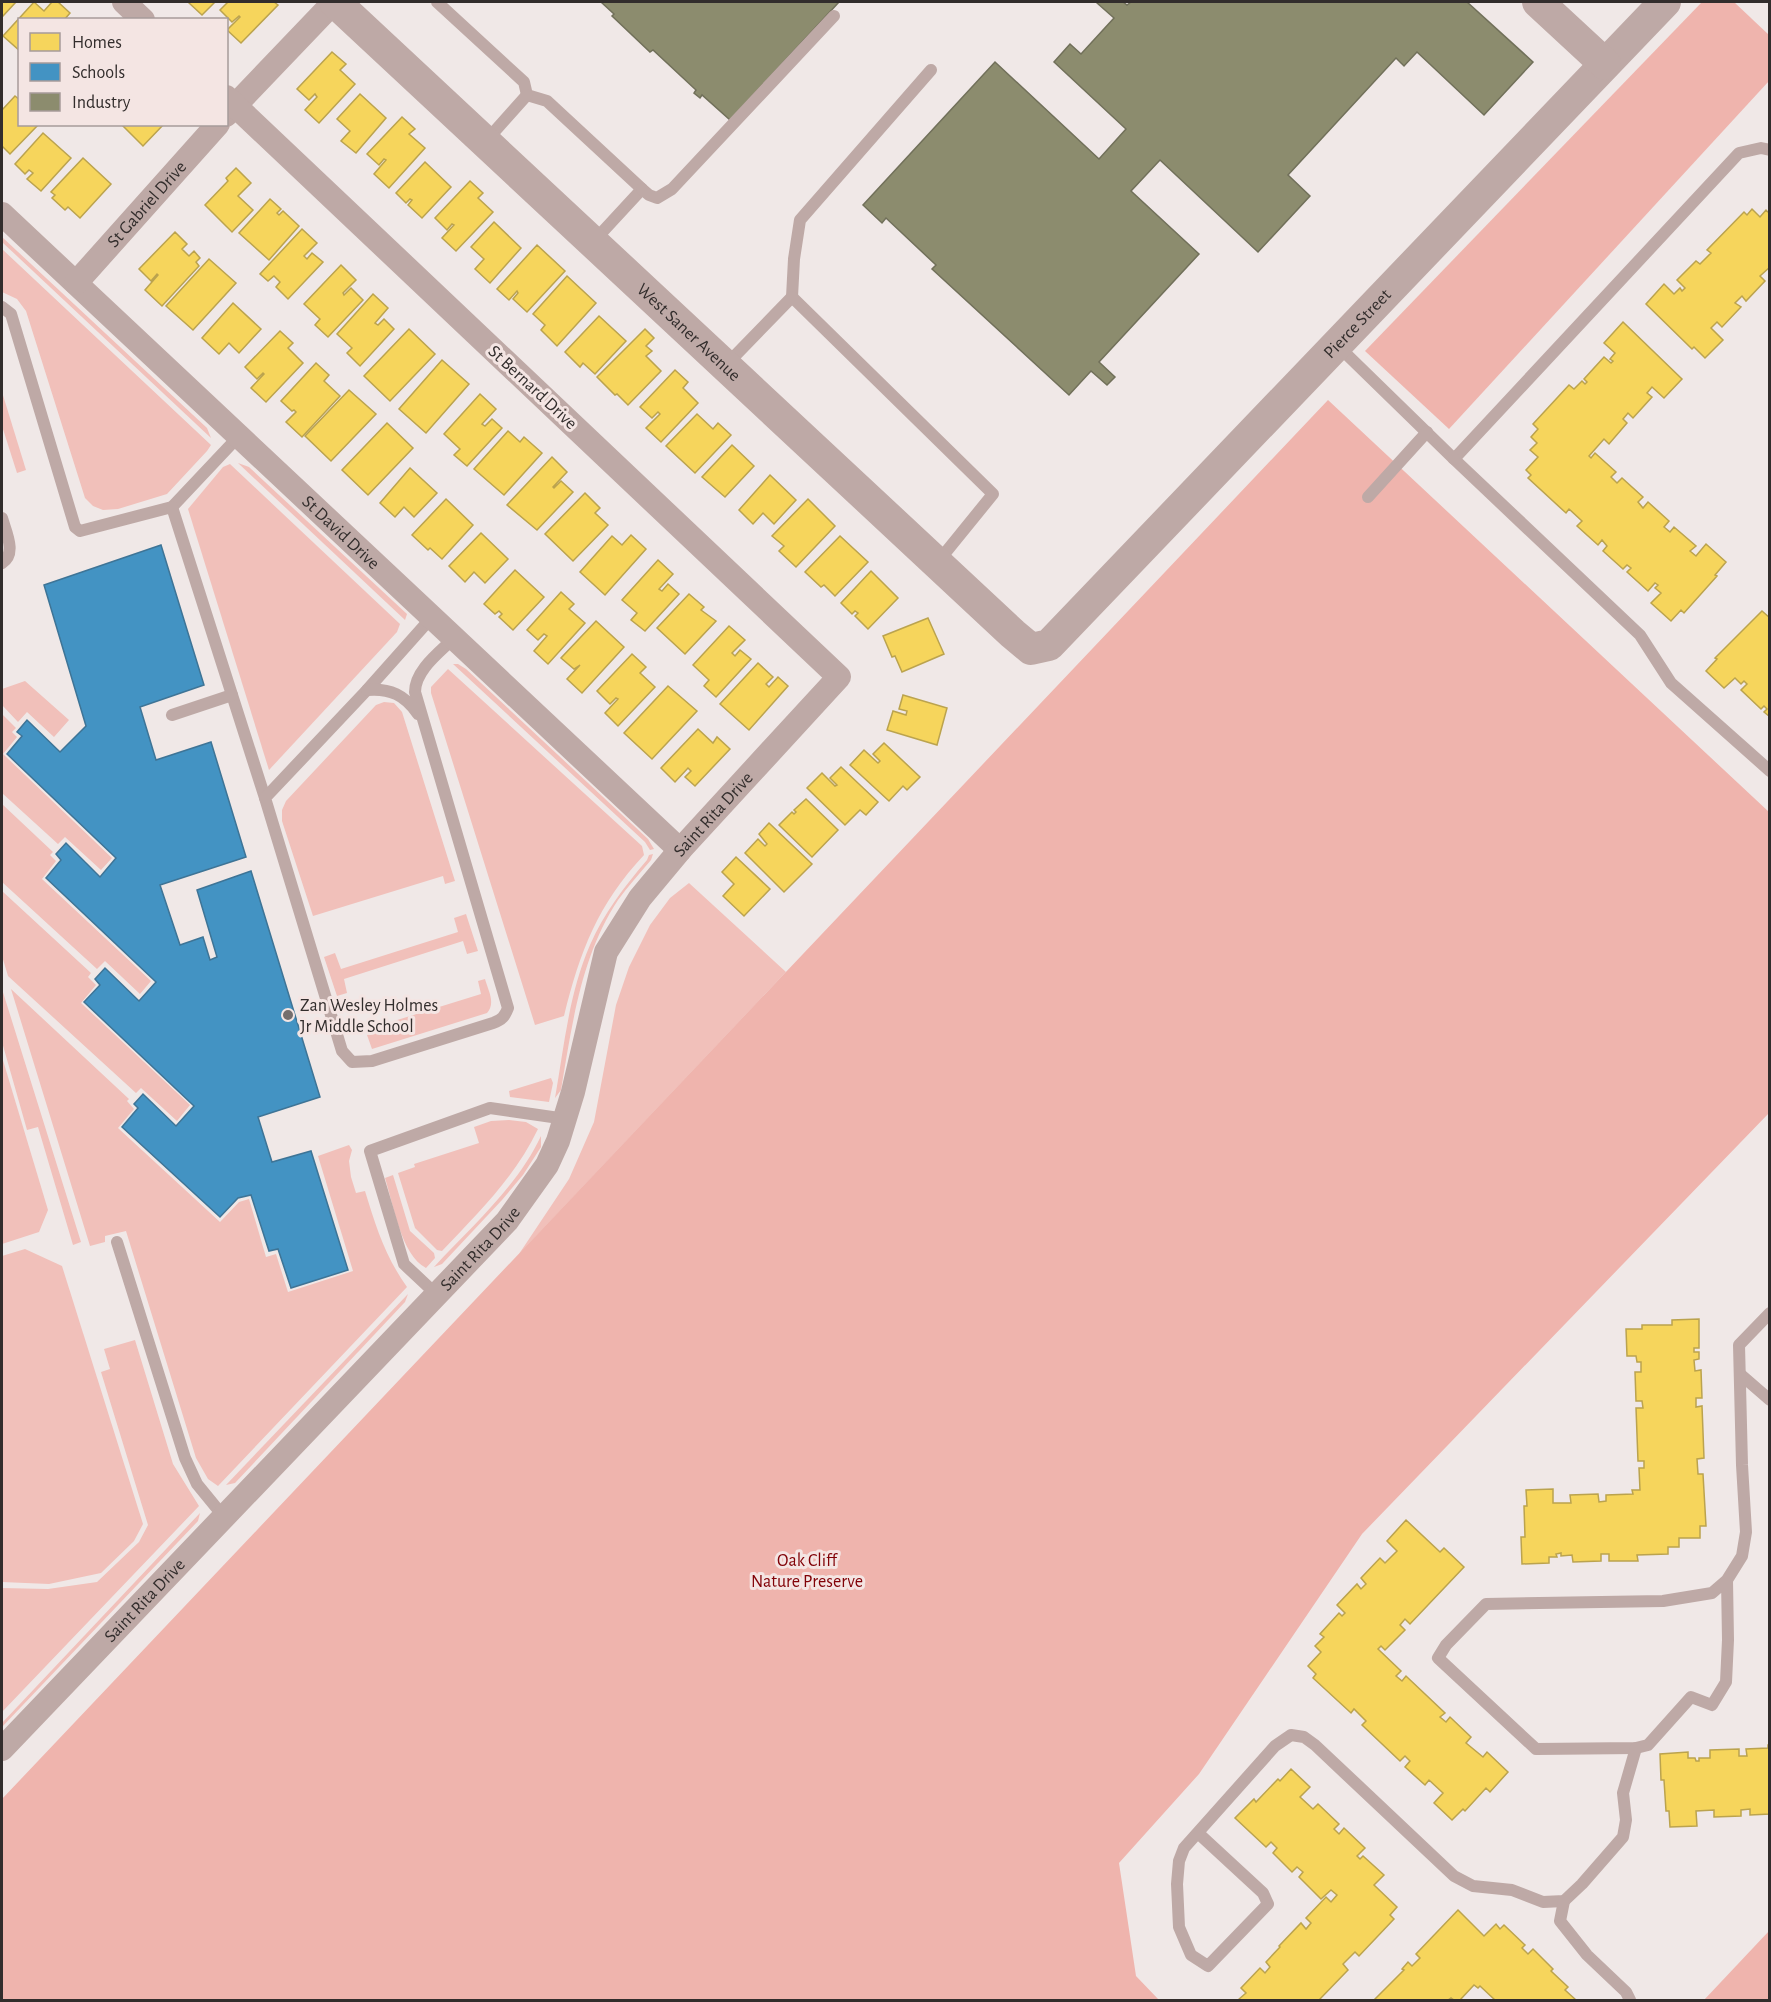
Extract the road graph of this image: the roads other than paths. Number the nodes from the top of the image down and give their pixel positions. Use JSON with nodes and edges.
{"nodes":[{"id":1,"x":124,"y":2,"type":"edge"},
{"id":2,"x":335,"y":2,"type":"edge"},
{"id":3,"x":437,"y":2,"type":"edge"},
{"id":4,"x":1538,"y":2,"type":"edge"},
{"id":5,"x":1665,"y":2,"type":"edge"},
{"id":6,"x":834,"y":16,"type":"dead end"},
{"id":7,"x":141,"y":18,"type":"edge"},
{"id":8,"x":1605,"y":64,"type":"junction"},
{"id":9,"x":931,"y":70,"type":"dead end"},
{"id":10,"x":527,"y":95,"type":"junction"},
{"id":11,"x":230,"y":106,"type":"edge"},
{"id":12,"x":216,"y":126,"type":"edge"},
{"id":13,"x":485,"y":142,"type":"junction"},
{"id":14,"x":1770,"y":150,"type":"edge"},
{"id":15,"x":642,"y":189,"type":"junction"},
{"id":16,"x":2,"y":214,"type":"edge"},
{"id":17,"x":593,"y":242,"type":"junction"},
{"id":18,"x":76,"y":283,"type":"junction"},
{"id":19,"x":792,"y":297,"type":"junction"},
{"id":20,"x":2,"y":307,"type":"edge"},
{"id":21,"x":1337,"y":345,"type":"junction"},
{"id":22,"x":726,"y":366,"type":"junction"},
{"id":23,"x":1426,"y":432,"type":"junction"},
{"id":24,"x":239,"y":436,"type":"junction"},
{"id":25,"x":1454,"y":459,"type":"junction"},
{"id":26,"x":1368,"y":497,"type":"dead end"},
{"id":27,"x":172,"y":507,"type":"junction"},
{"id":28,"x":2,"y":518,"type":"edge"},
{"id":29,"x":937,"y":562,"type":"junction"},
{"id":30,"x":2,"y":563,"type":"edge"},
{"id":31,"x":432,"y":617,"type":"junction"},
{"id":32,"x":454,"y":638,"type":"junction"},
{"id":33,"x":1049,"y":645,"type":"joint"},
{"id":34,"x":839,"y":677,"type":"joint"},
{"id":35,"x":367,"y":690,"type":"junction"},
{"id":36,"x":232,"y":695,"type":"junction"},
{"id":37,"x":172,"y":716,"type":"dead end"},
{"id":38,"x":423,"y":723,"type":"junction"},
{"id":39,"x":1770,"y":771,"type":"edge"},
{"id":40,"x":265,"y":798,"type":"junction"},
{"id":41,"x":680,"y":850,"type":"junction"},
{"id":42,"x":566,"y":1119,"type":"junction"},
{"id":43,"x":117,"y":1242,"type":"dead end"},
{"id":44,"x":436,"y":1295,"type":"junction"},
{"id":45,"x":1770,"y":1313,"type":"edge"},
{"id":46,"x":1740,"y":1374,"type":"junction"},
{"id":47,"x":1770,"y":1400,"type":"edge"},
{"id":48,"x":224,"y":1517,"type":"junction"},
{"id":49,"x":1727,"y":1580,"type":"junction"},
{"id":50,"x":1636,"y":1748,"type":"junction"},
{"id":51,"x":2,"y":1749,"type":"edge"},
{"id":52,"x":1198,"y":1833,"type":"junction"},
{"id":53,"x":1564,"y":1901,"type":"junction"},
{"id":54,"x":1630,"y":2001,"type":"edge"}],
"edges":[{"from":1,"to":7,"type":"street"},
{"from":2,"to":11,"type":"street"},
{"from":2,"to":13,"type":"street","name":"West Saner Avenue"},
{"from":3,"to":10,"type":"lane"},
{"from":4,"to":8,"type":"street"},
{"from":5,"to":8,"type":"street","name":"Pierce Street"},
{"from":6,"to":15,"type":"lane"},
{"from":8,"to":21,"type":"street","name":"Pierce Street"},
{"from":9,"to":19,"type":"lane"},
{"from":10,"to":13,"type":"lane"},
{"from":10,"to":15,"type":"lane"},
{"from":11,"to":34,"type":"street","name":"St Bernard Drive"},
{"from":12,"to":18,"type":"street","name":"St Gabriel Drive"},
{"from":13,"to":17,"type":"street","name":"West Saner Avenue"},
{"from":14,"to":25,"type":"lane"},
{"from":15,"to":17,"type":"lane"},
{"from":16,"to":18,"type":"street","name":"St David Drive"},
{"from":17,"to":22,"type":"street","name":"West Saner Avenue"},
{"from":18,"to":24,"type":"street","name":"St David Drive"},
{"from":19,"to":22,"type":"lane"},
{"from":19,"to":29,"type":"lane"},
{"from":20,"to":27,"type":"lane"},
{"from":21,"to":23,"type":"lane"},
{"from":21,"to":33,"type":"street","name":"Pierce Street"},
{"from":22,"to":29,"type":"street","name":"West Saner Avenue"},
{"from":23,"to":25,"type":"lane"},
{"from":23,"to":26,"type":"lane"},
{"from":24,"to":27,"type":"lane"},
{"from":24,"to":31,"type":"street","name":"St David Drive"},
{"from":25,"to":39,"type":"lane"},
{"from":27,"to":36,"type":"lane"},
{"from":28,"to":30,"type":"lane"},
{"from":29,"to":33,"type":"street","name":"West Saner Avenue"},
{"from":31,"to":32,"type":"street","name":"St David Drive"},
{"from":31,"to":35,"type":"lane"},
{"from":32,"to":38,"type":"lane"},
{"from":32,"to":41,"type":"street","name":"St David Drive"},
{"from":34,"to":41,"type":"street","name":"Saint Rita Drive"},
{"from":35,"to":38,"type":"lane"},
{"from":35,"to":40,"type":"lane"},
{"from":36,"to":37,"type":"lane"},
{"from":36,"to":40,"type":"lane"},
{"from":38,"to":40,"type":"lane"},
{"from":41,"to":42,"type":"street","name":"Saint Rita Drive"},
{"from":42,"to":44,"type":"street","name":"Saint Rita Drive"},
{"from":42,"to":44,"type":"lane"},
{"from":43,"to":48,"type":"lane"},
{"from":44,"to":48,"type":"street","name":"Saint Rita Drive"},
{"from":45,"to":46,"type":"lane"},
{"from":46,"to":47,"type":"lane"},
{"from":46,"to":49,"type":"lane"},
{"from":48,"to":51,"type":"street","name":"Saint Rita Drive"},
{"from":49,"to":50,"type":"lane"},
{"from":49,"to":50,"type":"lane"},
{"from":50,"to":53,"type":"lane"},
{"from":52,"to":52,"type":"lane"},
{"from":52,"to":53,"type":"lane"},
{"from":53,"to":54,"type":"lane"}]}
